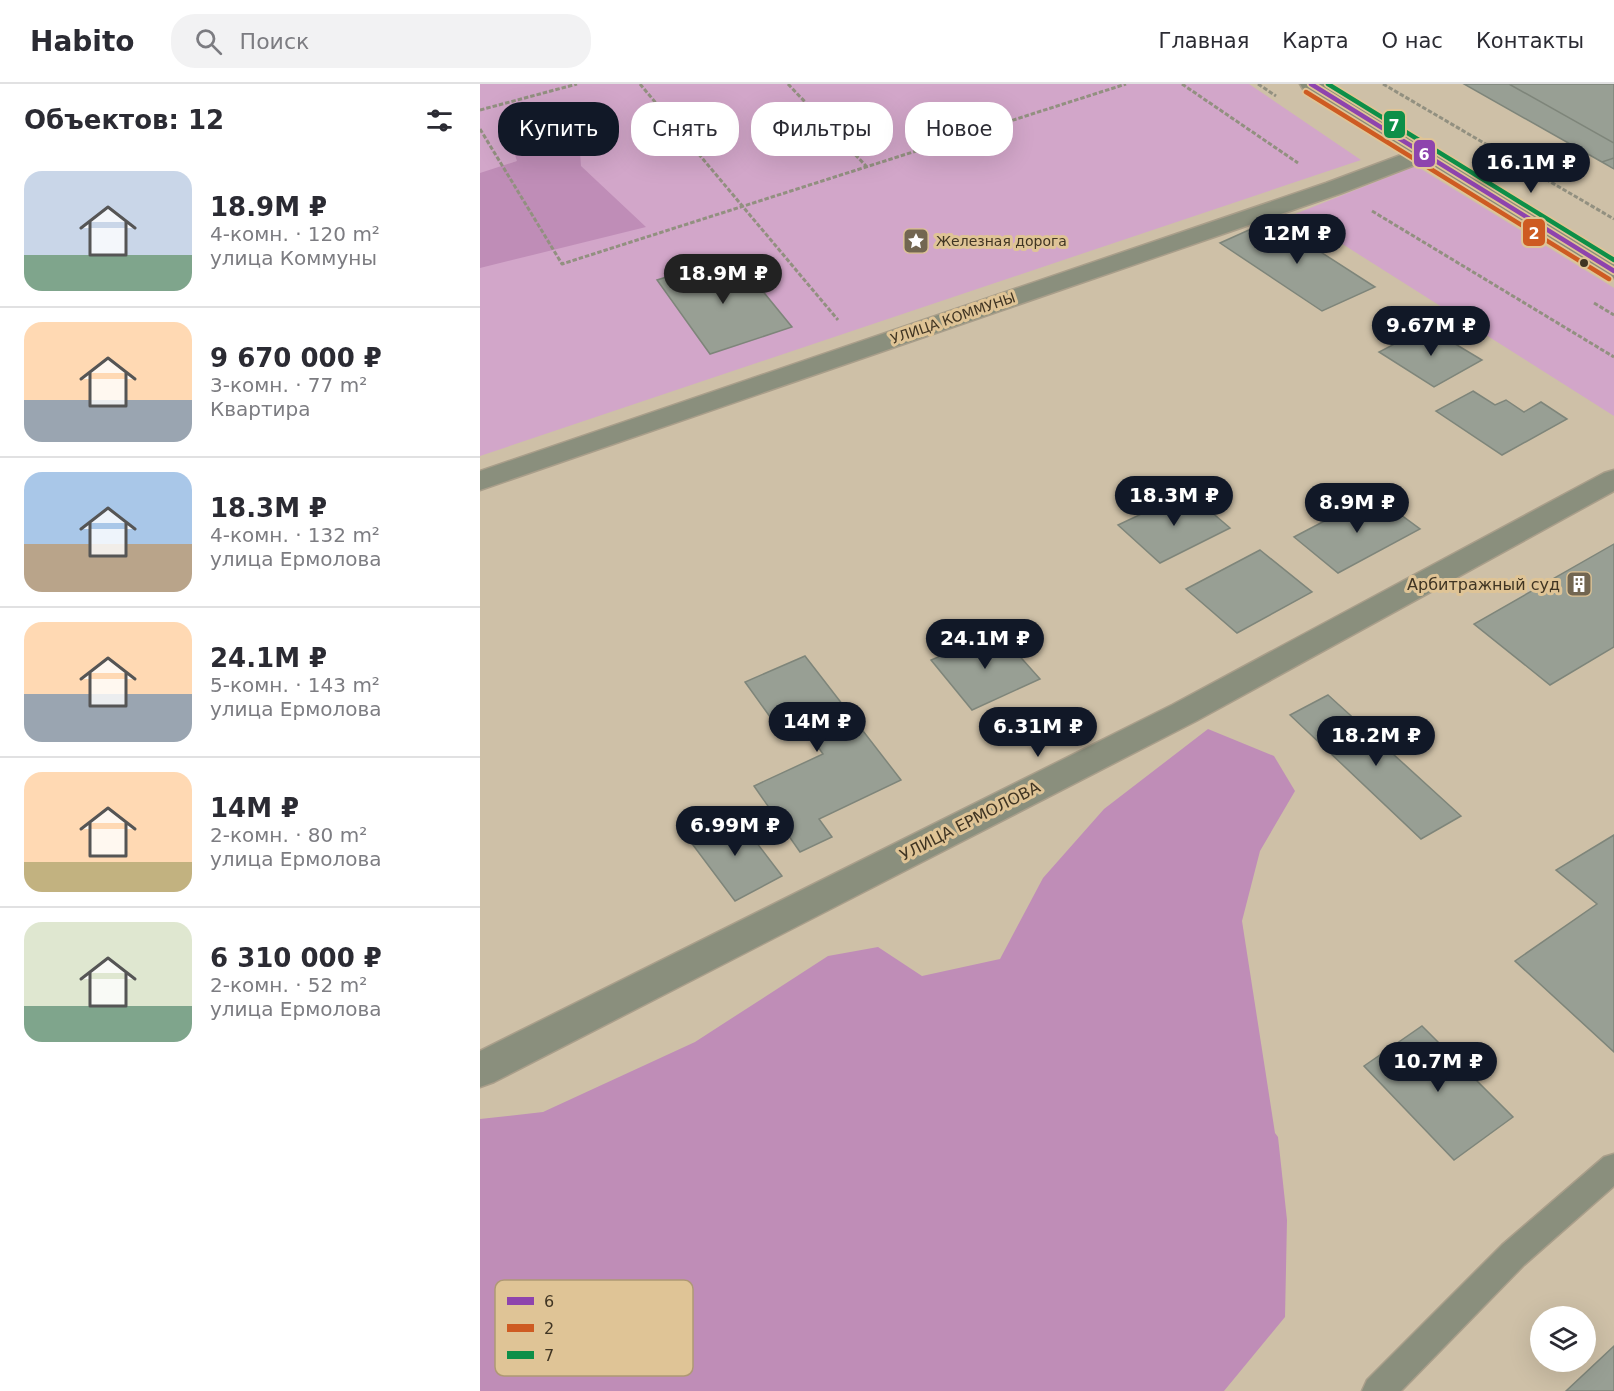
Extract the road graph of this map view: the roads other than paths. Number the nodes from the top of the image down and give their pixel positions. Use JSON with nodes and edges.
{"nodes":[{"id":1,"x":1311,"y":84,"type":"edge"},
{"id":2,"x":1425,"y":153,"type":"junction"},
{"id":3,"x":1614,"y":271,"type":"edge"},
{"id":4,"x":483,"y":474,"type":"edge"},
{"id":5,"x":1614,"y":479,"type":"edge"},
{"id":6,"x":480,"y":1070,"type":"edge"},
{"id":7,"x":1614,"y":1167,"type":"edge"},
{"id":8,"x":1378,"y":1391,"type":"edge"}],
"edges":[{"from":1,"to":2,"type":"main road"},
{"from":2,"to":3,"type":"main road"},
{"from":2,"to":4,"type":"street","name":"УЛИЦА КОММУНЫ"},
{"from":5,"to":6,"type":"street","name":"УЛИЦА ЕРМОЛОВА"},
{"from":7,"to":8,"type":"lane"}]}
